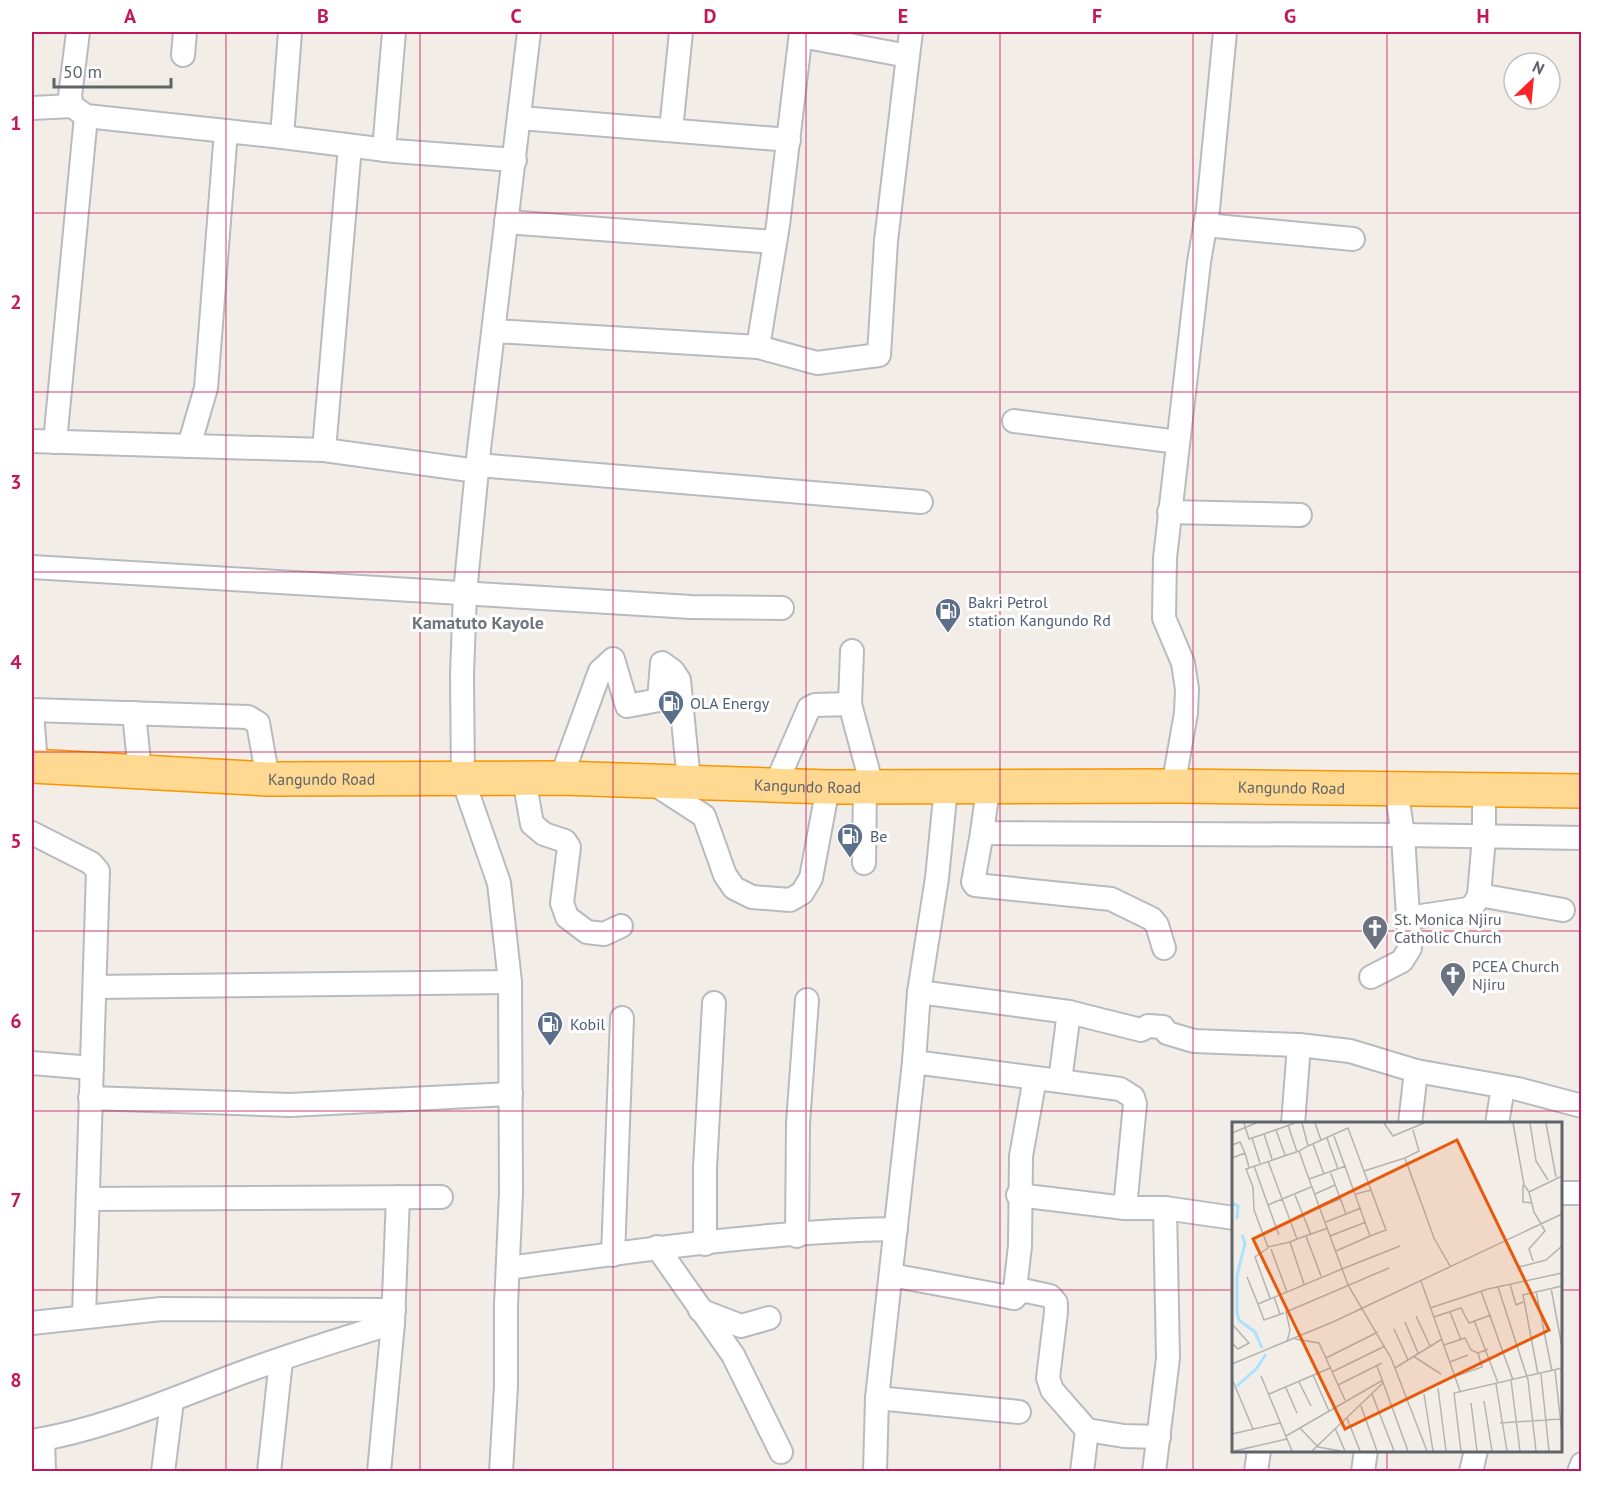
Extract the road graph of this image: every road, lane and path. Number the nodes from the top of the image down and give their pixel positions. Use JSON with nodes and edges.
{"nodes":[{"id":1,"x":78,"y":32,"type":"edge"},
{"id":2,"x":185,"y":32,"type":"edge"},
{"id":3,"x":290,"y":32,"type":"edge"},
{"id":4,"x":394,"y":32,"type":"edge"},
{"id":5,"x":529,"y":32,"type":"edge"},
{"id":6,"x":681,"y":32,"type":"edge"},
{"id":7,"x":911,"y":32,"type":"edge"},
{"id":8,"x":1225,"y":32,"type":"edge"},
{"id":9,"x":801,"y":34,"type":"edge"},
{"id":10,"x":183,"y":55,"type":"dead end"},
{"id":11,"x":908,"y":56,"type":"junction"},
{"id":12,"x":32,"y":108,"type":"edge"},
{"id":13,"x":79,"y":111,"type":"junction"},
{"id":14,"x":520,"y":118,"type":"junction"},
{"id":15,"x":226,"y":130,"type":"junction"},
{"id":16,"x":671,"y":130,"type":"junction"},
{"id":17,"x":282,"y":138,"type":"junction"},
{"id":18,"x":789,"y":140,"type":"junction"},
{"id":19,"x":350,"y":146,"type":"junction"},
{"id":20,"x":384,"y":150,"type":"junction"},
{"id":21,"x":515,"y":160,"type":"junction"},
{"id":22,"x":506,"y":222,"type":"junction"},
{"id":23,"x":1205,"y":225,"type":"junction"},
{"id":24,"x":1353,"y":239,"type":"dead end"},
{"id":25,"x":775,"y":242,"type":"junction"},
{"id":26,"x":494,"y":331,"type":"junction"},
{"id":27,"x":758,"y":347,"type":"junction"},
{"id":28,"x":1014,"y":421,"type":"dead end"},
{"id":29,"x":32,"y":441,"type":"edge"},
{"id":30,"x":55,"y":442,"type":"junction"},
{"id":31,"x":1178,"y":442,"type":"junction"},
{"id":32,"x":189,"y":446,"type":"junction"},
{"id":33,"x":324,"y":450,"type":"junction"},
{"id":34,"x":478,"y":468,"type":"junction"},
{"id":35,"x":921,"y":502,"type":"dead end"},
{"id":36,"x":1169,"y":512,"type":"junction"},
{"id":37,"x":1300,"y":515,"type":"dead end"},
{"id":38,"x":32,"y":567,"type":"edge"},
{"id":39,"x":465,"y":593,"type":"junction"},
{"id":40,"x":782,"y":608,"type":"dead end"},
{"id":41,"x":852,"y":651,"type":"dead end"},
{"id":42,"x":850,"y":704,"type":"junction"},
{"id":43,"x":32,"y":711,"type":"edge"},
{"id":44,"x":134,"y":713,"type":"junction"},
{"id":45,"x":34,"y":766,"type":"edge"},
{"id":46,"x":140,"y":772,"type":"junction"},
{"id":47,"x":524,"y":778,"type":"junction"},
{"id":48,"x":561,"y":778,"type":"junction"},
{"id":49,"x":268,"y":779,"type":"junction"},
{"id":50,"x":463,"y":780,"type":"junction"},
{"id":51,"x":649,"y":780,"type":"junction"},
{"id":52,"x":689,"y":781,"type":"junction"},
{"id":53,"x":776,"y":784,"type":"junction"},
{"id":54,"x":868,"y":786,"type":"junction"},
{"id":55,"x":1178,"y":786,"type":"junction"},
{"id":56,"x":828,"y":787,"type":"junction"},
{"id":57,"x":946,"y":788,"type":"junction"},
{"id":58,"x":988,"y":788,"type":"junction"},
{"id":59,"x":1396,"y":788,"type":"junction"},
{"id":60,"x":1484,"y":789,"type":"junction"},
{"id":61,"x":1581,"y":790,"type":"edge"},
{"id":62,"x":32,"y":833,"type":"edge"},
{"id":63,"x":982,"y":833,"type":"junction"},
{"id":64,"x":1403,"y":835,"type":"junction"},
{"id":65,"x":1484,"y":837,"type":"junction"},
{"id":66,"x":1581,"y":838,"type":"edge"},
{"id":67,"x":864,"y":863,"type":"dead end"},
{"id":68,"x":1479,"y":895,"type":"junction"},
{"id":69,"x":1563,"y":910,"type":"dead end"},
{"id":70,"x":1408,"y":918,"type":"junction"},
{"id":71,"x":621,"y":927,"type":"dead end"},
{"id":72,"x":1164,"y":948,"type":"dead end"},
{"id":73,"x":1371,"y":977,"type":"dead end"},
{"id":74,"x":510,"y":982,"type":"junction"},
{"id":75,"x":95,"y":987,"type":"junction"},
{"id":76,"x":919,"y":992,"type":"junction"},
{"id":77,"x":807,"y":1000,"type":"dead end"},
{"id":78,"x":714,"y":1003,"type":"dead end"},
{"id":79,"x":1069,"y":1012,"type":"junction"},
{"id":80,"x":622,"y":1018,"type":"dead end"},
{"id":81,"x":1299,"y":1045,"type":"junction"},
{"id":82,"x":914,"y":1062,"type":"junction"},
{"id":83,"x":32,"y":1063,"type":"edge"},
{"id":84,"x":92,"y":1068,"type":"junction"},
{"id":85,"x":1416,"y":1071,"type":"junction"},
{"id":86,"x":1035,"y":1078,"type":"junction"},
{"id":87,"x":1060,"y":1081,"type":"junction"},
{"id":88,"x":1503,"y":1087,"type":"junction"},
{"id":89,"x":510,"y":1094,"type":"junction"},
{"id":90,"x":90,"y":1098,"type":"junction"},
{"id":91,"x":1581,"y":1106,"type":"edge"},
{"id":92,"x":1293,"y":1122,"type":"edge"},
{"id":93,"x":1410,"y":1122,"type":"edge"},
{"id":94,"x":1497,"y":1122,"type":"edge"},
{"id":95,"x":1562,"y":1192,"type":"edge"},
{"id":96,"x":1581,"y":1193,"type":"edge"},
{"id":97,"x":1018,"y":1195,"type":"junction"},
{"id":98,"x":398,"y":1197,"type":"junction"},
{"id":99,"x":441,"y":1197,"type":"dead end"},
{"id":100,"x":88,"y":1200,"type":"junction"},
{"id":101,"x":1125,"y":1208,"type":"junction"},
{"id":102,"x":1166,"y":1208,"type":"junction"},
{"id":103,"x":1232,"y":1218,"type":"edge"},
{"id":104,"x":896,"y":1229,"type":"junction"},
{"id":105,"x":796,"y":1236,"type":"junction"},
{"id":106,"x":705,"y":1244,"type":"junction"},
{"id":107,"x":657,"y":1247,"type":"junction"},
{"id":108,"x":613,"y":1255,"type":"junction"},
{"id":109,"x":508,"y":1268,"type":"junction"},
{"id":110,"x":891,"y":1275,"type":"junction"},
{"id":111,"x":1014,"y":1298,"type":"junction"},
{"id":112,"x":700,"y":1310,"type":"junction"},
{"id":113,"x":84,"y":1317,"type":"junction"},
{"id":114,"x":393,"y":1317,"type":"junction"},
{"id":115,"x":770,"y":1318,"type":"dead end"},
{"id":116,"x":32,"y":1323,"type":"edge"},
{"id":117,"x":281,"y":1360,"type":"junction"},
{"id":118,"x":877,"y":1398,"type":"junction"},
{"id":119,"x":172,"y":1401,"type":"junction"},
{"id":120,"x":1019,"y":1412,"type":"dead end"},
{"id":121,"x":1087,"y":1430,"type":"junction"},
{"id":122,"x":1159,"y":1437,"type":"junction"},
{"id":123,"x":37,"y":1440,"type":"edge"},
{"id":124,"x":781,"y":1452,"type":"dead end"},
{"id":125,"x":1259,"y":1452,"type":"edge"},
{"id":126,"x":1366,"y":1452,"type":"edge"},
{"id":127,"x":1476,"y":1452,"type":"edge"},
{"id":128,"x":1581,"y":1464,"type":"edge"},
{"id":129,"x":44,"y":1472,"type":"edge"},
{"id":130,"x":164,"y":1472,"type":"edge"},
{"id":131,"x":269,"y":1472,"type":"edge"},
{"id":132,"x":380,"y":1472,"type":"edge"},
{"id":133,"x":501,"y":1472,"type":"edge"},
{"id":134,"x":875,"y":1472,"type":"edge"},
{"id":135,"x":1082,"y":1472,"type":"edge"},
{"id":136,"x":1154,"y":1472,"type":"edge"},
{"id":137,"x":1257,"y":1472,"type":"edge"},
{"id":138,"x":1363,"y":1472,"type":"edge"},
{"id":139,"x":1471,"y":1472,"type":"edge"},
{"id":140,"x":1580,"y":1472,"type":"edge"}],
"edges":[{"from":1,"to":13,"type":"street"},
{"from":2,"to":10,"type":"street"},
{"from":3,"to":17,"type":"street"},
{"from":4,"to":20,"type":"street"},
{"from":5,"to":14,"type":"street"},
{"from":6,"to":16,"type":"street"},
{"from":7,"to":11,"type":"street"},
{"from":8,"to":23,"type":"street"},
{"from":9,"to":11,"type":"street"},
{"from":9,"to":18,"type":"street"},
{"from":11,"to":27,"type":"street"},
{"from":12,"to":13,"type":"street"},
{"from":13,"to":15,"type":"street"},
{"from":13,"to":30,"type":"street"},
{"from":14,"to":16,"type":"street"},
{"from":14,"to":21,"type":"street"},
{"from":15,"to":17,"type":"street"},
{"from":15,"to":32,"type":"street"},
{"from":16,"to":18,"type":"street"},
{"from":17,"to":19,"type":"street"},
{"from":18,"to":25,"type":"street"},
{"from":19,"to":20,"type":"street"},
{"from":19,"to":33,"type":"street"},
{"from":20,"to":21,"type":"street"},
{"from":21,"to":22,"type":"street"},
{"from":22,"to":25,"type":"street"},
{"from":22,"to":26,"type":"street"},
{"from":23,"to":24,"type":"street"},
{"from":23,"to":31,"type":"street"},
{"from":25,"to":27,"type":"street"},
{"from":26,"to":27,"type":"street"},
{"from":26,"to":34,"type":"street"},
{"from":28,"to":31,"type":"street"},
{"from":29,"to":30,"type":"street"},
{"from":30,"to":32,"type":"street"},
{"from":31,"to":36,"type":"street"},
{"from":32,"to":33,"type":"street"},
{"from":33,"to":34,"type":"street"},
{"from":34,"to":35,"type":"street"},
{"from":34,"to":39,"type":"street"},
{"from":36,"to":37,"type":"street"},
{"from":36,"to":55,"type":"street"},
{"from":38,"to":39,"type":"street"},
{"from":39,"to":40,"type":"street"},
{"from":39,"to":50,"type":"street"},
{"from":41,"to":42,"type":"street"},
{"from":42,"to":53,"type":"street"},
{"from":42,"to":54,"type":"street"},
{"from":43,"to":44,"type":"street"},
{"from":43,"to":45,"type":"street"},
{"from":44,"to":46,"type":"street"},
{"from":44,"to":49,"type":"street"},
{"from":45,"to":46,"type":"highway","name":"Kangundo Road"},
{"from":46,"to":49,"type":"highway","name":"Kangundo Road"},
{"from":47,"to":48,"type":"highway","name":"Kangundo Road"},
{"from":47,"to":50,"type":"highway","name":"Kangundo Road"},
{"from":47,"to":71,"type":"street"},
{"from":48,"to":51,"type":"highway","name":"Kangundo Road"},
{"from":48,"to":52,"type":"street"},
{"from":49,"to":50,"type":"highway","name":"Kangundo Road"},
{"from":50,"to":74,"type":"street"},
{"from":51,"to":52,"type":"highway","name":"Kangundo Road"},
{"from":51,"to":56,"type":"street"},
{"from":52,"to":53,"type":"highway","name":"Kangundo Road"},
{"from":53,"to":56,"type":"highway","name":"Kangundo Road"},
{"from":54,"to":56,"type":"highway","name":"Kangundo Road"},
{"from":54,"to":57,"type":"highway","name":"Kangundo Road"},
{"from":54,"to":67,"type":"street"},
{"from":55,"to":58,"type":"highway","name":"Kangundo Road"},
{"from":55,"to":59,"type":"highway","name":"Kangundo Road"},
{"from":57,"to":58,"type":"highway","name":"Kangundo Road"},
{"from":57,"to":76,"type":"street"},
{"from":58,"to":63,"type":"street"},
{"from":59,"to":60,"type":"highway","name":"Kangundo Road"},
{"from":59,"to":64,"type":"street"},
{"from":60,"to":61,"type":"highway","name":"Kangundo Road"},
{"from":60,"to":65,"type":"street"},
{"from":62,"to":75,"type":"street"},
{"from":63,"to":64,"type":"street"},
{"from":63,"to":72,"type":"street"},
{"from":64,"to":65,"type":"street"},
{"from":64,"to":70,"type":"street"},
{"from":65,"to":66,"type":"street"},
{"from":65,"to":68,"type":"street"},
{"from":68,"to":69,"type":"street"},
{"from":68,"to":70,"type":"street"},
{"from":70,"to":73,"type":"street"},
{"from":74,"to":75,"type":"street"},
{"from":74,"to":89,"type":"street"},
{"from":75,"to":84,"type":"street"},
{"from":76,"to":79,"type":"street"},
{"from":76,"to":82,"type":"street"},
{"from":77,"to":105,"type":"street"},
{"from":78,"to":106,"type":"street"},
{"from":79,"to":81,"type":"street"},
{"from":79,"to":87,"type":"street"},
{"from":80,"to":108,"type":"street"},
{"from":81,"to":85,"type":"street"},
{"from":81,"to":92,"type":"street"},
{"from":82,"to":86,"type":"street"},
{"from":82,"to":104,"type":"street"},
{"from":83,"to":84,"type":"street"},
{"from":84,"to":90,"type":"street"},
{"from":85,"to":88,"type":"street"},
{"from":85,"to":93,"type":"street"},
{"from":86,"to":87,"type":"street"},
{"from":86,"to":97,"type":"street"},
{"from":87,"to":101,"type":"street"},
{"from":88,"to":91,"type":"street"},
{"from":88,"to":94,"type":"street"},
{"from":89,"to":90,"type":"street"},
{"from":89,"to":109,"type":"street"},
{"from":90,"to":100,"type":"street"},
{"from":95,"to":96,"type":"street"},
{"from":97,"to":101,"type":"street"},
{"from":97,"to":111,"type":"street"},
{"from":98,"to":99,"type":"street"},
{"from":98,"to":100,"type":"street"},
{"from":98,"to":114,"type":"street"},
{"from":100,"to":113,"type":"street"},
{"from":101,"to":102,"type":"street"},
{"from":102,"to":103,"type":"street"},
{"from":102,"to":122,"type":"street"},
{"from":104,"to":105,"type":"street"},
{"from":104,"to":110,"type":"street"},
{"from":105,"to":106,"type":"street"},
{"from":106,"to":107,"type":"street"},
{"from":107,"to":108,"type":"street"},
{"from":107,"to":112,"type":"street"},
{"from":108,"to":109,"type":"street"},
{"from":109,"to":133,"type":"street"},
{"from":110,"to":111,"type":"street"},
{"from":110,"to":118,"type":"street"},
{"from":111,"to":121,"type":"street"},
{"from":112,"to":115,"type":"street"},
{"from":112,"to":124,"type":"street"},
{"from":113,"to":114,"type":"street"},
{"from":113,"to":116,"type":"street"},
{"from":114,"to":117,"type":"street"},
{"from":114,"to":132,"type":"street"},
{"from":117,"to":119,"type":"street"},
{"from":117,"to":131,"type":"street"},
{"from":118,"to":120,"type":"street"},
{"from":118,"to":134,"type":"street"},
{"from":119,"to":123,"type":"street"},
{"from":119,"to":130,"type":"street"},
{"from":121,"to":122,"type":"street"},
{"from":121,"to":135,"type":"street"},
{"from":122,"to":136,"type":"street"},
{"from":123,"to":129,"type":"street"},
{"from":125,"to":137,"type":"street"},
{"from":126,"to":138,"type":"street"},
{"from":127,"to":139,"type":"street"},
{"from":128,"to":140,"type":"street"}]}
